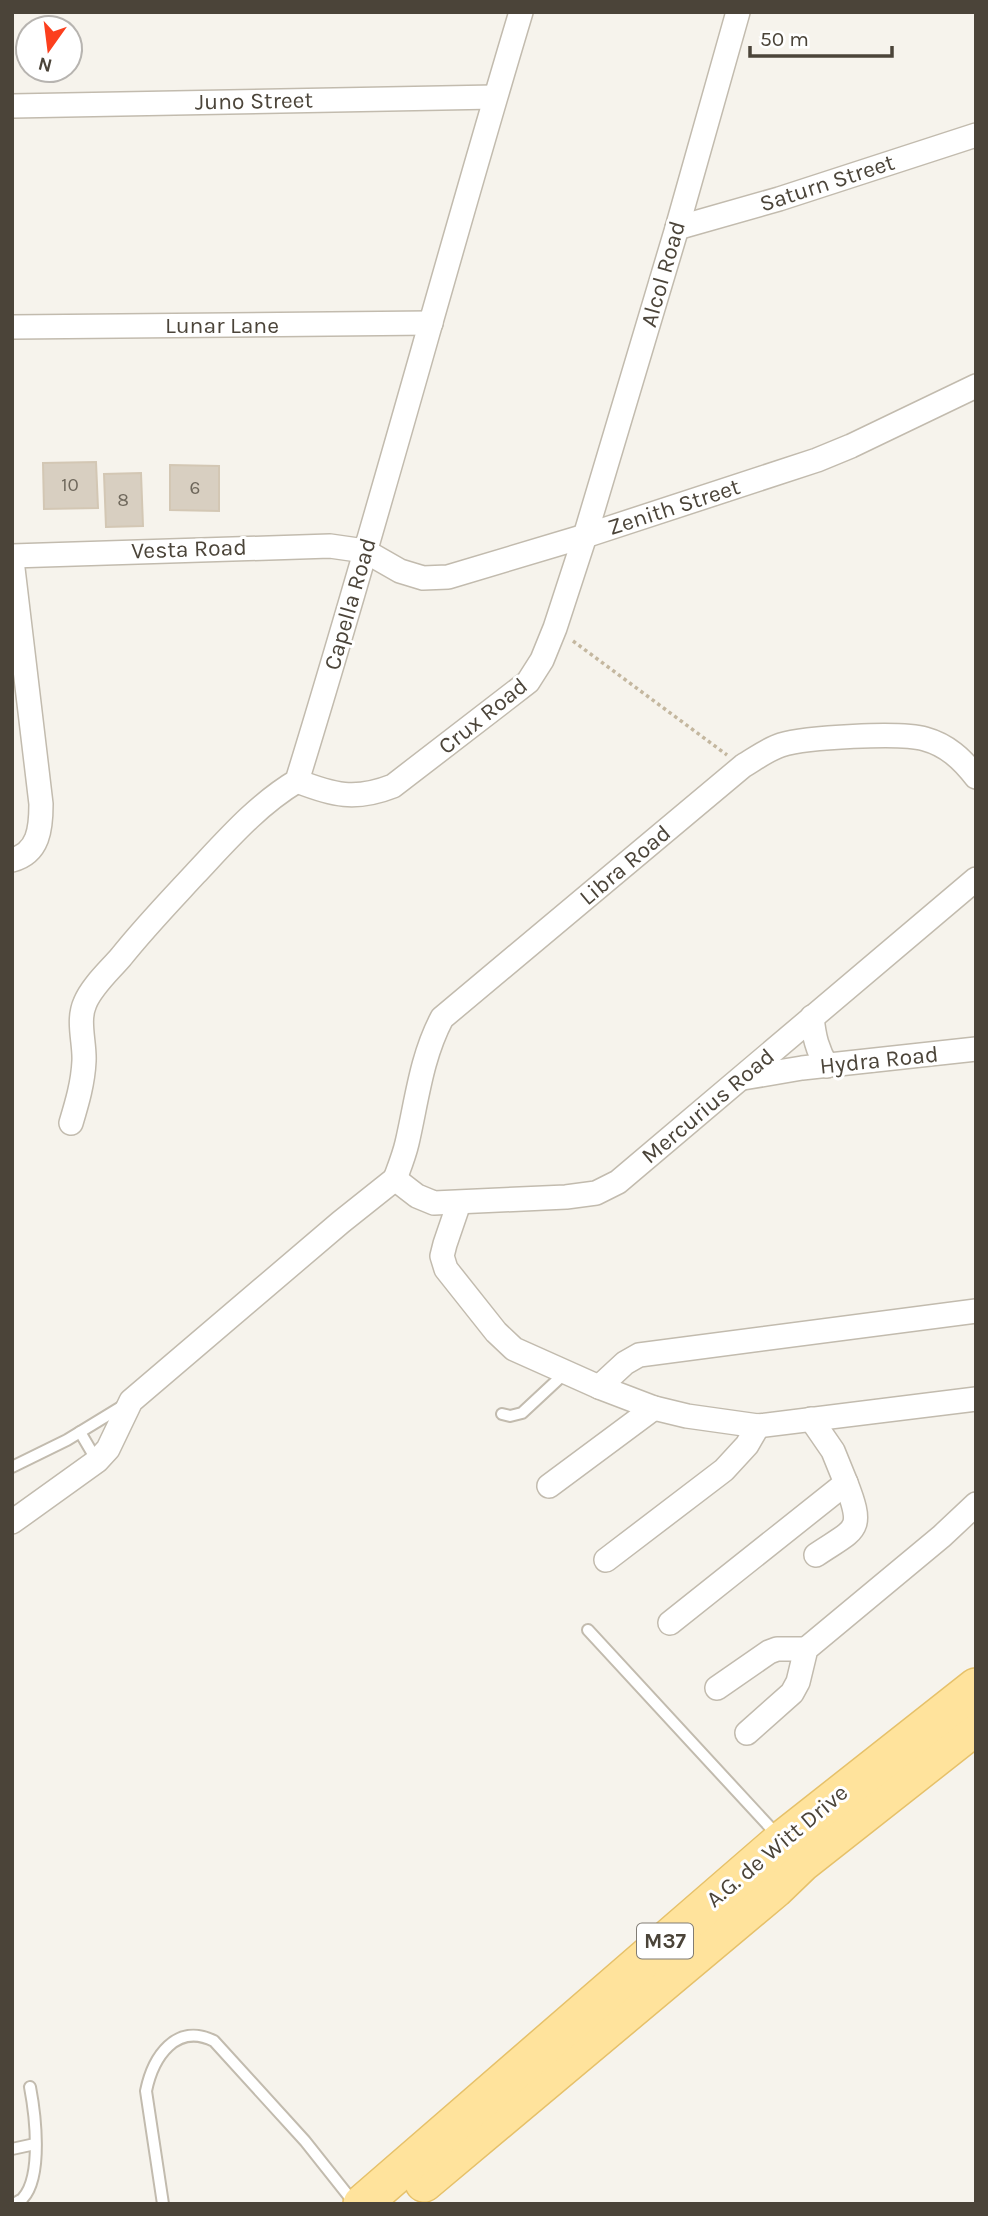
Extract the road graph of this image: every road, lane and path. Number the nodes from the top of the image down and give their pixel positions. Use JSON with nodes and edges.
{"nodes":[{"id":1,"x":521,"y":12,"type":"edge"},
{"id":2,"x":738,"y":12,"type":"edge"},
{"id":3,"x":495,"y":97,"type":"junction"},
{"id":4,"x":12,"y":106,"type":"edge"},
{"id":5,"x":976,"y":135,"type":"edge"},
{"id":6,"x":677,"y":228,"type":"junction"},
{"id":7,"x":431,"y":323,"type":"junction"},
{"id":8,"x":12,"y":327,"type":"edge"},
{"id":9,"x":976,"y":386,"type":"edge"},
{"id":10,"x":585,"y":536,"type":"junction"},
{"id":11,"x":365,"y":551,"type":"junction"},
{"id":12,"x":12,"y":558,"type":"edge"},
{"id":13,"x":13,"y":590,"type":"edge"},
{"id":14,"x":555,"y":628,"type":"junction"},
{"id":15,"x":743,"y":766,"type":"junction"},
{"id":16,"x":976,"y":777,"type":"edge"},
{"id":17,"x":297,"y":781,"type":"junction"},
{"id":18,"x":17,"y":859,"type":"edge"},
{"id":19,"x":976,"y":879,"type":"edge"},
{"id":20,"x":813,"y":1017,"type":"junction"},
{"id":21,"x":976,"y":1049,"type":"edge"},
{"id":22,"x":827,"y":1066,"type":"junction"},
{"id":23,"x":741,"y":1078,"type":"junction"},
{"id":24,"x":71,"y":1124,"type":"dead end"},
{"id":25,"x":395,"y":1179,"type":"junction"},
{"id":26,"x":459,"y":1203,"type":"junction"},
{"id":27,"x":976,"y":1311,"type":"edge"},
{"id":28,"x":568,"y":1371,"type":"junction"},
{"id":29,"x":599,"y":1387,"type":"junction"},
{"id":30,"x":976,"y":1399,"type":"edge"},
{"id":31,"x":131,"y":1401,"type":"junction"},
{"id":32,"x":654,"y":1408,"type":"junction"},
{"id":33,"x":502,"y":1414,"type":"dead end"},
{"id":34,"x":811,"y":1419,"type":"junction"},
{"id":35,"x":758,"y":1426,"type":"junction"},
{"id":36,"x":80,"y":1432,"type":"junction"},
{"id":37,"x":97,"y":1461,"type":"junction"},
{"id":38,"x":12,"y":1466,"type":"edge"},
{"id":39,"x":846,"y":1483,"type":"junction"},
{"id":40,"x":548,"y":1486,"type":"dead end"},
{"id":41,"x":976,"y":1504,"type":"edge"},
{"id":42,"x":12,"y":1522,"type":"edge"},
{"id":43,"x":816,"y":1555,"type":"dead end"},
{"id":44,"x":606,"y":1560,"type":"dead end"},
{"id":45,"x":670,"y":1623,"type":"dead end"},
{"id":46,"x":588,"y":1630,"type":"dead end"},
{"id":47,"x":806,"y":1649,"type":"junction"},
{"id":48,"x":976,"y":1687,"type":"edge"},
{"id":49,"x":717,"y":1688,"type":"dead end"},
{"id":50,"x":976,"y":1726,"type":"edge"},
{"id":51,"x":747,"y":1733,"type":"dead end"},
{"id":52,"x":792,"y":1851,"type":"junction"},
{"id":53,"x":521,"y":2084,"type":"junction"},
{"id":54,"x":30,"y":2087,"type":"dead end"},
{"id":55,"x":35,"y":2144,"type":"junction"},
{"id":56,"x":12,"y":2149,"type":"edge"},
{"id":57,"x":16,"y":2201,"type":"edge"},
{"id":58,"x":163,"y":2204,"type":"edge"},
{"id":59,"x":355,"y":2204,"type":"edge"},
{"id":60,"x":362,"y":2204,"type":"edge"},
{"id":61,"x":399,"y":2204,"type":"edge"}],
"edges":[{"from":1,"to":3,"type":"street","name":"Capella Road"},
{"from":2,"to":6,"type":"street","name":"Alcol Road"},
{"from":3,"to":4,"type":"street","name":"Juno Street"},
{"from":3,"to":7,"type":"street","name":"Capella Road"},
{"from":5,"to":6,"type":"street","name":"Saturn Street"},
{"from":6,"to":10,"type":"street","name":"Alcol Road"},
{"from":7,"to":8,"type":"street","name":"Lunar Lane"},
{"from":7,"to":11,"type":"street","name":"Capella Road"},
{"from":9,"to":10,"type":"street","name":"Zenith Street"},
{"from":10,"to":11,"type":"street","name":"Zenith Street"},
{"from":10,"to":14,"type":"street","name":"Crux Road"},
{"from":11,"to":12,"type":"street","name":"Vesta Road"},
{"from":11,"to":17,"type":"street","name":"Capella Road"},
{"from":12,"to":13,"type":"street"},
{"from":13,"to":18,"type":"street"},
{"from":14,"to":15,"type":"path"},
{"from":14,"to":17,"type":"street","name":"Crux Road"},
{"from":15,"to":16,"type":"street","name":"Libra Road"},
{"from":15,"to":25,"type":"street","name":"Libra Road"},
{"from":17,"to":24,"type":"street"},
{"from":19,"to":20,"type":"street","name":"Mercurius Road"},
{"from":20,"to":22,"type":"street"},
{"from":20,"to":23,"type":"street","name":"Mercurius Road"},
{"from":21,"to":22,"type":"street","name":"Hydra Road"},
{"from":22,"to":23,"type":"street","name":"Hydra Road"},
{"from":23,"to":26,"type":"street","name":"Mercurius Road"},
{"from":25,"to":26,"type":"street","name":"Mercurius Road"},
{"from":25,"to":31,"type":"street"},
{"from":26,"to":28,"type":"street"},
{"from":27,"to":29,"type":"street"},
{"from":28,"to":29,"type":"street"},
{"from":28,"to":33,"type":"lane"},
{"from":29,"to":32,"type":"street"},
{"from":30,"to":34,"type":"street"},
{"from":31,"to":36,"type":"lane"},
{"from":31,"to":37,"type":"street"},
{"from":32,"to":35,"type":"street"},
{"from":32,"to":40,"type":"street"},
{"from":34,"to":35,"type":"street"},
{"from":34,"to":39,"type":"street"},
{"from":35,"to":44,"type":"street"},
{"from":36,"to":37,"type":"lane"},
{"from":36,"to":38,"type":"lane"},
{"from":37,"to":42,"type":"street"},
{"from":39,"to":43,"type":"street"},
{"from":39,"to":45,"type":"street"},
{"from":41,"to":47,"type":"street"},
{"from":46,"to":52,"type":"lane"},
{"from":47,"to":49,"type":"street"},
{"from":47,"to":51,"type":"street"},
{"from":48,"to":52,"type":"main road","name":"A.G. de Witt Drive","number":"M37"},
{"from":50,"to":52,"type":"main road","name":"A.G. de Witt Drive","number":"M37"},
{"from":52,"to":53,"type":"main road","name":"A.G. de Witt Drive","number":"M37"},
{"from":53,"to":60,"type":"main road","name":"A.G. de Witt Drive","number":"M37"},
{"from":53,"to":61,"type":"main road","name":"A.G. de Witt Drive","number":"M37"},
{"from":54,"to":55,"type":"lane"},
{"from":55,"to":56,"type":"lane"},
{"from":55,"to":57,"type":"lane"},
{"from":58,"to":59,"type":"lane"}]}
